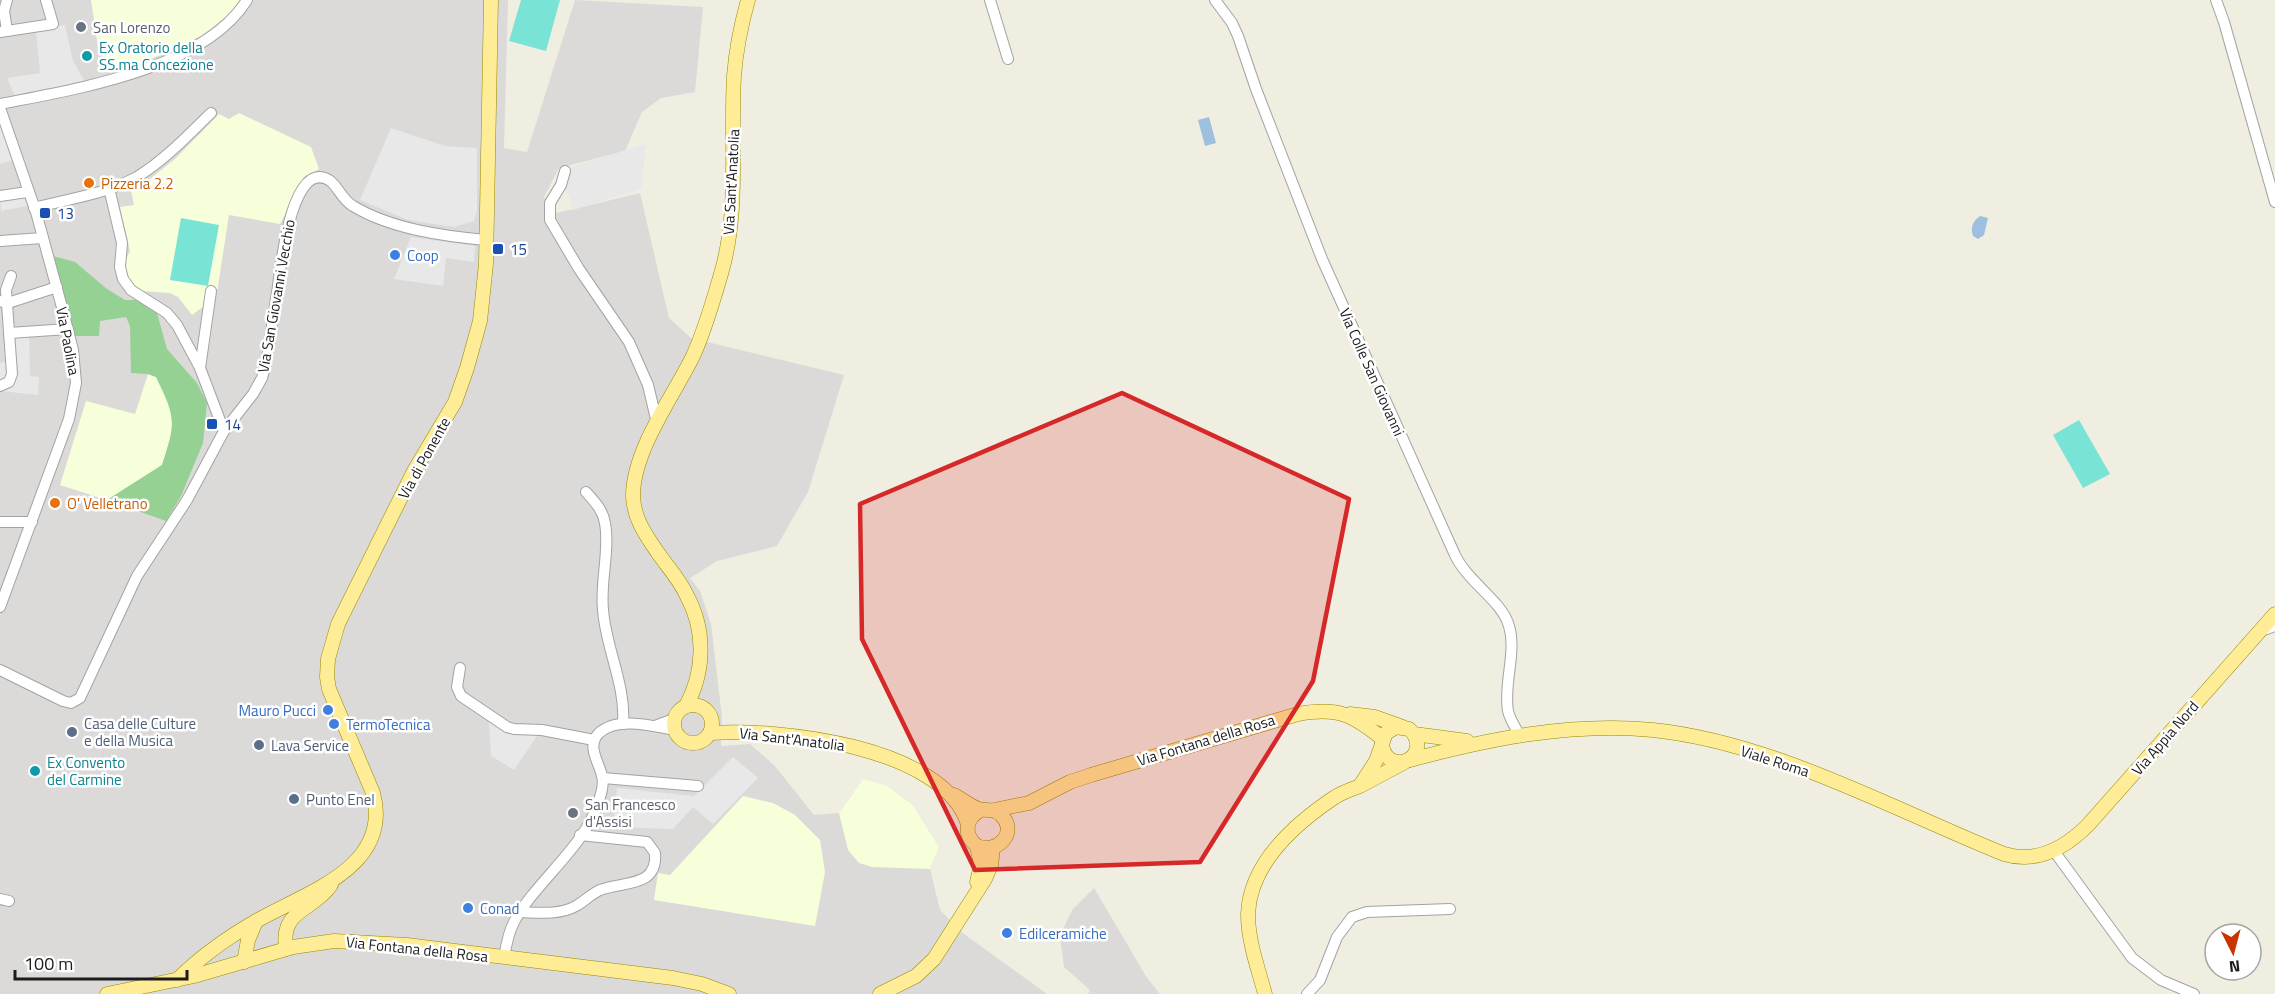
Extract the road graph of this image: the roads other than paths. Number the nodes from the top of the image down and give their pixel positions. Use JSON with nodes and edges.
{"nodes":[{"id":1,"x":7,"y":0,"type":"edge"},
{"id":2,"x":46,"y":0,"type":"edge"},
{"id":3,"x":247,"y":0,"type":"edge"},
{"id":4,"x":491,"y":0,"type":"edge"},
{"id":5,"x":748,"y":0,"type":"edge"},
{"id":6,"x":990,"y":0,"type":"edge"},
{"id":7,"x":1215,"y":0,"type":"edge"},
{"id":8,"x":2216,"y":0,"type":"edge"},
{"id":9,"x":4,"y":32,"type":"edge"},
{"id":10,"x":1008,"y":59,"type":"dead end"},
{"id":11,"x":3,"y":105,"type":"edge"},
{"id":12,"x":211,"y":113,"type":"dead end"},
{"id":13,"x":565,"y":171,"type":"dead end"},
{"id":14,"x":109,"y":188,"type":"junction"},
{"id":15,"x":27,"y":192,"type":"junction"},
{"id":16,"x":0,"y":196,"type":"edge"},
{"id":17,"x":2275,"y":202,"type":"edge"},
{"id":18,"x":34,"y":208,"type":"junction"},
{"id":19,"x":43,"y":238,"type":"junction"},
{"id":20,"x":486,"y":240,"type":"junction"},
{"id":21,"x":0,"y":241,"type":"edge"},
{"id":22,"x":11,"y":276,"type":"dead end"},
{"id":23,"x":57,"y":287,"type":"junction"},
{"id":24,"x":211,"y":291,"type":"dead end"},
{"id":25,"x":4,"y":302,"type":"edge"},
{"id":26,"x":6,"y":327,"type":"edge"},
{"id":27,"x":68,"y":329,"type":"junction"},
{"id":28,"x":200,"y":368,"type":"junction"},
{"id":29,"x":5,"y":384,"type":"edge"},
{"id":30,"x":217,"y":408,"type":"junction"},
{"id":31,"x":231,"y":421,"type":"junction"},
{"id":32,"x":657,"y":423,"type":"junction"},
{"id":33,"x":224,"y":431,"type":"junction"},
{"id":34,"x":586,"y":492,"type":"dead end"},
{"id":35,"x":0,"y":522,"type":"edge"},
{"id":36,"x":32,"y":522,"type":"junction"},
{"id":37,"x":0,"y":607,"type":"edge"},
{"id":38,"x":2275,"y":614,"type":"edge"},
{"id":39,"x":2275,"y":626,"type":"edge"},
{"id":40,"x":2258,"y":632,"type":"junction"},
{"id":41,"x":701,"y":665,"type":"junction"},
{"id":42,"x":460,"y":668,"type":"dead end"},
{"id":43,"x":0,"y":670,"type":"edge"},
{"id":44,"x":686,"y":706,"type":"junction"},
{"id":45,"x":1348,"y":714,"type":"junction"},
{"id":46,"x":709,"y":721,"type":"junction"},
{"id":47,"x":623,"y":724,"type":"junction"},
{"id":48,"x":674,"y":725,"type":"junction"},
{"id":49,"x":1408,"y":730,"type":"junction"},
{"id":50,"x":1520,"y":736,"type":"junction"},
{"id":51,"x":594,"y":740,"type":"junction"},
{"id":52,"x":1382,"y":741,"type":"junction"},
{"id":53,"x":1487,"y":742,"type":"junction"},
{"id":54,"x":1407,"y":761,"type":"junction"},
{"id":55,"x":603,"y":778,"type":"junction"},
{"id":56,"x":1360,"y":785,"type":"junction"},
{"id":57,"x":698,"y":786,"type":"dead end"},
{"id":58,"x":949,"y":793,"type":"junction"},
{"id":59,"x":1029,"y":803,"type":"junction"},
{"id":60,"x":987,"y":810,"type":"junction"},
{"id":61,"x":968,"y":824,"type":"junction"},
{"id":62,"x":580,"y":835,"type":"junction"},
{"id":63,"x":1006,"y":836,"type":"junction"},
{"id":64,"x":977,"y":846,"type":"junction"},
{"id":65,"x":993,"y":848,"type":"junction"},
{"id":66,"x":2051,"y":852,"type":"junction"},
{"id":67,"x":333,"y":881,"type":"junction"},
{"id":68,"x":975,"y":892,"type":"junction"},
{"id":69,"x":1450,"y":909,"type":"dead end"},
{"id":70,"x":520,"y":912,"type":"junction"},
{"id":71,"x":256,"y":921,"type":"junction"},
{"id":72,"x":286,"y":949,"type":"junction"},
{"id":73,"x":504,"y":958,"type":"junction"},
{"id":74,"x":244,"y":963,"type":"junction"},
{"id":75,"x":177,"y":980,"type":"junction"},
{"id":76,"x":107,"y":994,"type":"edge"},
{"id":77,"x":729,"y":994,"type":"edge"},
{"id":78,"x":880,"y":994,"type":"edge"},
{"id":79,"x":1265,"y":994,"type":"edge"},
{"id":80,"x":1307,"y":994,"type":"edge"},
{"id":81,"x":2194,"y":994,"type":"edge"}],
"edges":[{"from":1,"to":9,"type":"street"},
{"from":2,"to":9,"type":"street"},
{"from":3,"to":11,"type":"street"},
{"from":4,"to":20,"type":"main road","name":"Via di Ponente"},
{"from":5,"to":32,"type":"main road","name":"Via Sant'Anatolia"},
{"from":6,"to":10,"type":"street"},
{"from":7,"to":50,"type":"street","name":"Via Colle San Giovanni"},
{"from":8,"to":17,"type":"street"},
{"from":11,"to":15,"type":"street","name":"Via Paolina"},
{"from":12,"to":14,"type":"street"},
{"from":13,"to":32,"type":"street"},
{"from":14,"to":18,"type":"street"},
{"from":14,"to":28,"type":"street"},
{"from":15,"to":16,"type":"street"},
{"from":15,"to":18,"type":"street","name":"Via Paolina"},
{"from":18,"to":19,"type":"street","name":"Via Paolina"},
{"from":19,"to":21,"type":"street"},
{"from":19,"to":23,"type":"street","name":"Via Paolina"},
{"from":20,"to":31,"type":"street","name":"Via San Giovanni Vecchio"},
{"from":20,"to":67,"type":"main road","name":"Via di Ponente"},
{"from":22,"to":25,"type":"street"},
{"from":23,"to":25,"type":"street"},
{"from":23,"to":27,"type":"street","name":"Via Paolina"},
{"from":24,"to":28,"type":"street"},
{"from":25,"to":26,"type":"street"},
{"from":26,"to":27,"type":"street"},
{"from":26,"to":29,"type":"street"},
{"from":27,"to":36,"type":"street","name":"Via Paolina"},
{"from":28,"to":30,"type":"street"},
{"from":30,"to":31,"type":"street"},
{"from":30,"to":33,"type":"street"},
{"from":31,"to":33,"type":"street","name":"Via San Giovanni Vecchio"},
{"from":32,"to":41,"type":"main road","name":"Via Sant'Anatolia"},
{"from":33,"to":43,"type":"street","name":"Via San Giovanni Vecchio"},
{"from":34,"to":47,"type":"street"},
{"from":35,"to":36,"type":"street"},
{"from":36,"to":37,"type":"street","name":"Via Paolina"},
{"from":38,"to":40,"type":"main road","name":"Via Appia Nord"},
{"from":39,"to":40,"type":"street"},
{"from":40,"to":66,"type":"main road","name":"Via Appia Nord"},
{"from":41,"to":44,"type":"main road","name":"Via Sant'Anatolia"},
{"from":41,"to":46,"type":"main road"},
{"from":42,"to":51,"type":"street"},
{"from":44,"to":46,"type":"main road","name":"Via Sant'Anatolia"},
{"from":44,"to":48,"type":"main road","name":"Via Sant'Anatolia"},
{"from":45,"to":49,"type":"main road","name":"Via Fontana della Rosa"},
{"from":45,"to":52,"type":"main road"},
{"from":45,"to":59,"type":"main road","name":"Via Fontana della Rosa"},
{"from":46,"to":48,"type":"main road","name":"Via Sant'Anatolia"},
{"from":46,"to":58,"type":"main road","name":"Via Sant'Anatolia"},
{"from":47,"to":48,"type":"street"},
{"from":47,"to":51,"type":"street"},
{"from":49,"to":52,"type":"main road"},
{"from":49,"to":53,"type":"main road","name":"Viale Roma"},
{"from":49,"to":54,"type":"main road"},
{"from":50,"to":53,"type":"main road","name":"Viale Roma"},
{"from":50,"to":66,"type":"main road","name":"Viale Roma"},
{"from":51,"to":55,"type":"street"},
{"from":52,"to":54,"type":"main road"},
{"from":52,"to":56,"type":"main road","name":"Viale Roma"},
{"from":53,"to":54,"type":"main road","name":"Viale Roma"},
{"from":54,"to":56,"type":"main road","name":"Viale Roma"},
{"from":55,"to":57,"type":"street"},
{"from":55,"to":62,"type":"street"},
{"from":56,"to":79,"type":"main road","name":"Viale Roma"},
{"from":58,"to":60,"type":"main road"},
{"from":58,"to":61,"type":"main road","name":"Via Sant'Anatolia"},
{"from":59,"to":60,"type":"main road","name":"Via Fontana della Rosa"},
{"from":59,"to":63,"type":"main road","name":"Via Fontana della Rosa"},
{"from":60,"to":61,"type":"main road"},
{"from":60,"to":63,"type":"main road"},
{"from":61,"to":64,"type":"main road"},
{"from":62,"to":70,"type":"street"},
{"from":62,"to":70,"type":"street"},
{"from":63,"to":65,"type":"main road"},
{"from":64,"to":65,"type":"main road"},
{"from":64,"to":68,"type":"main road"},
{"from":65,"to":68,"type":"main road"},
{"from":66,"to":81,"type":"street"},
{"from":67,"to":71,"type":"main road","name":"Via di Ponente"},
{"from":67,"to":72,"type":"main road","name":"Via di Ponente"},
{"from":68,"to":78,"type":"main road"},
{"from":69,"to":80,"type":"street"},
{"from":70,"to":73,"type":"street"},
{"from":71,"to":74,"type":"main road"},
{"from":71,"to":75,"type":"main road","name":"Via di Ponente"},
{"from":72,"to":73,"type":"main road","name":"Via Fontana della Rosa"},
{"from":72,"to":74,"type":"main road","name":"Via Fontana della Rosa"},
{"from":73,"to":77,"type":"main road","name":"Via Fontana della Rosa"},
{"from":74,"to":75,"type":"main road","name":"Via Fontana della Rosa"},
{"from":75,"to":76,"type":"main road","name":"Via Fontana della Rosa"}]}
